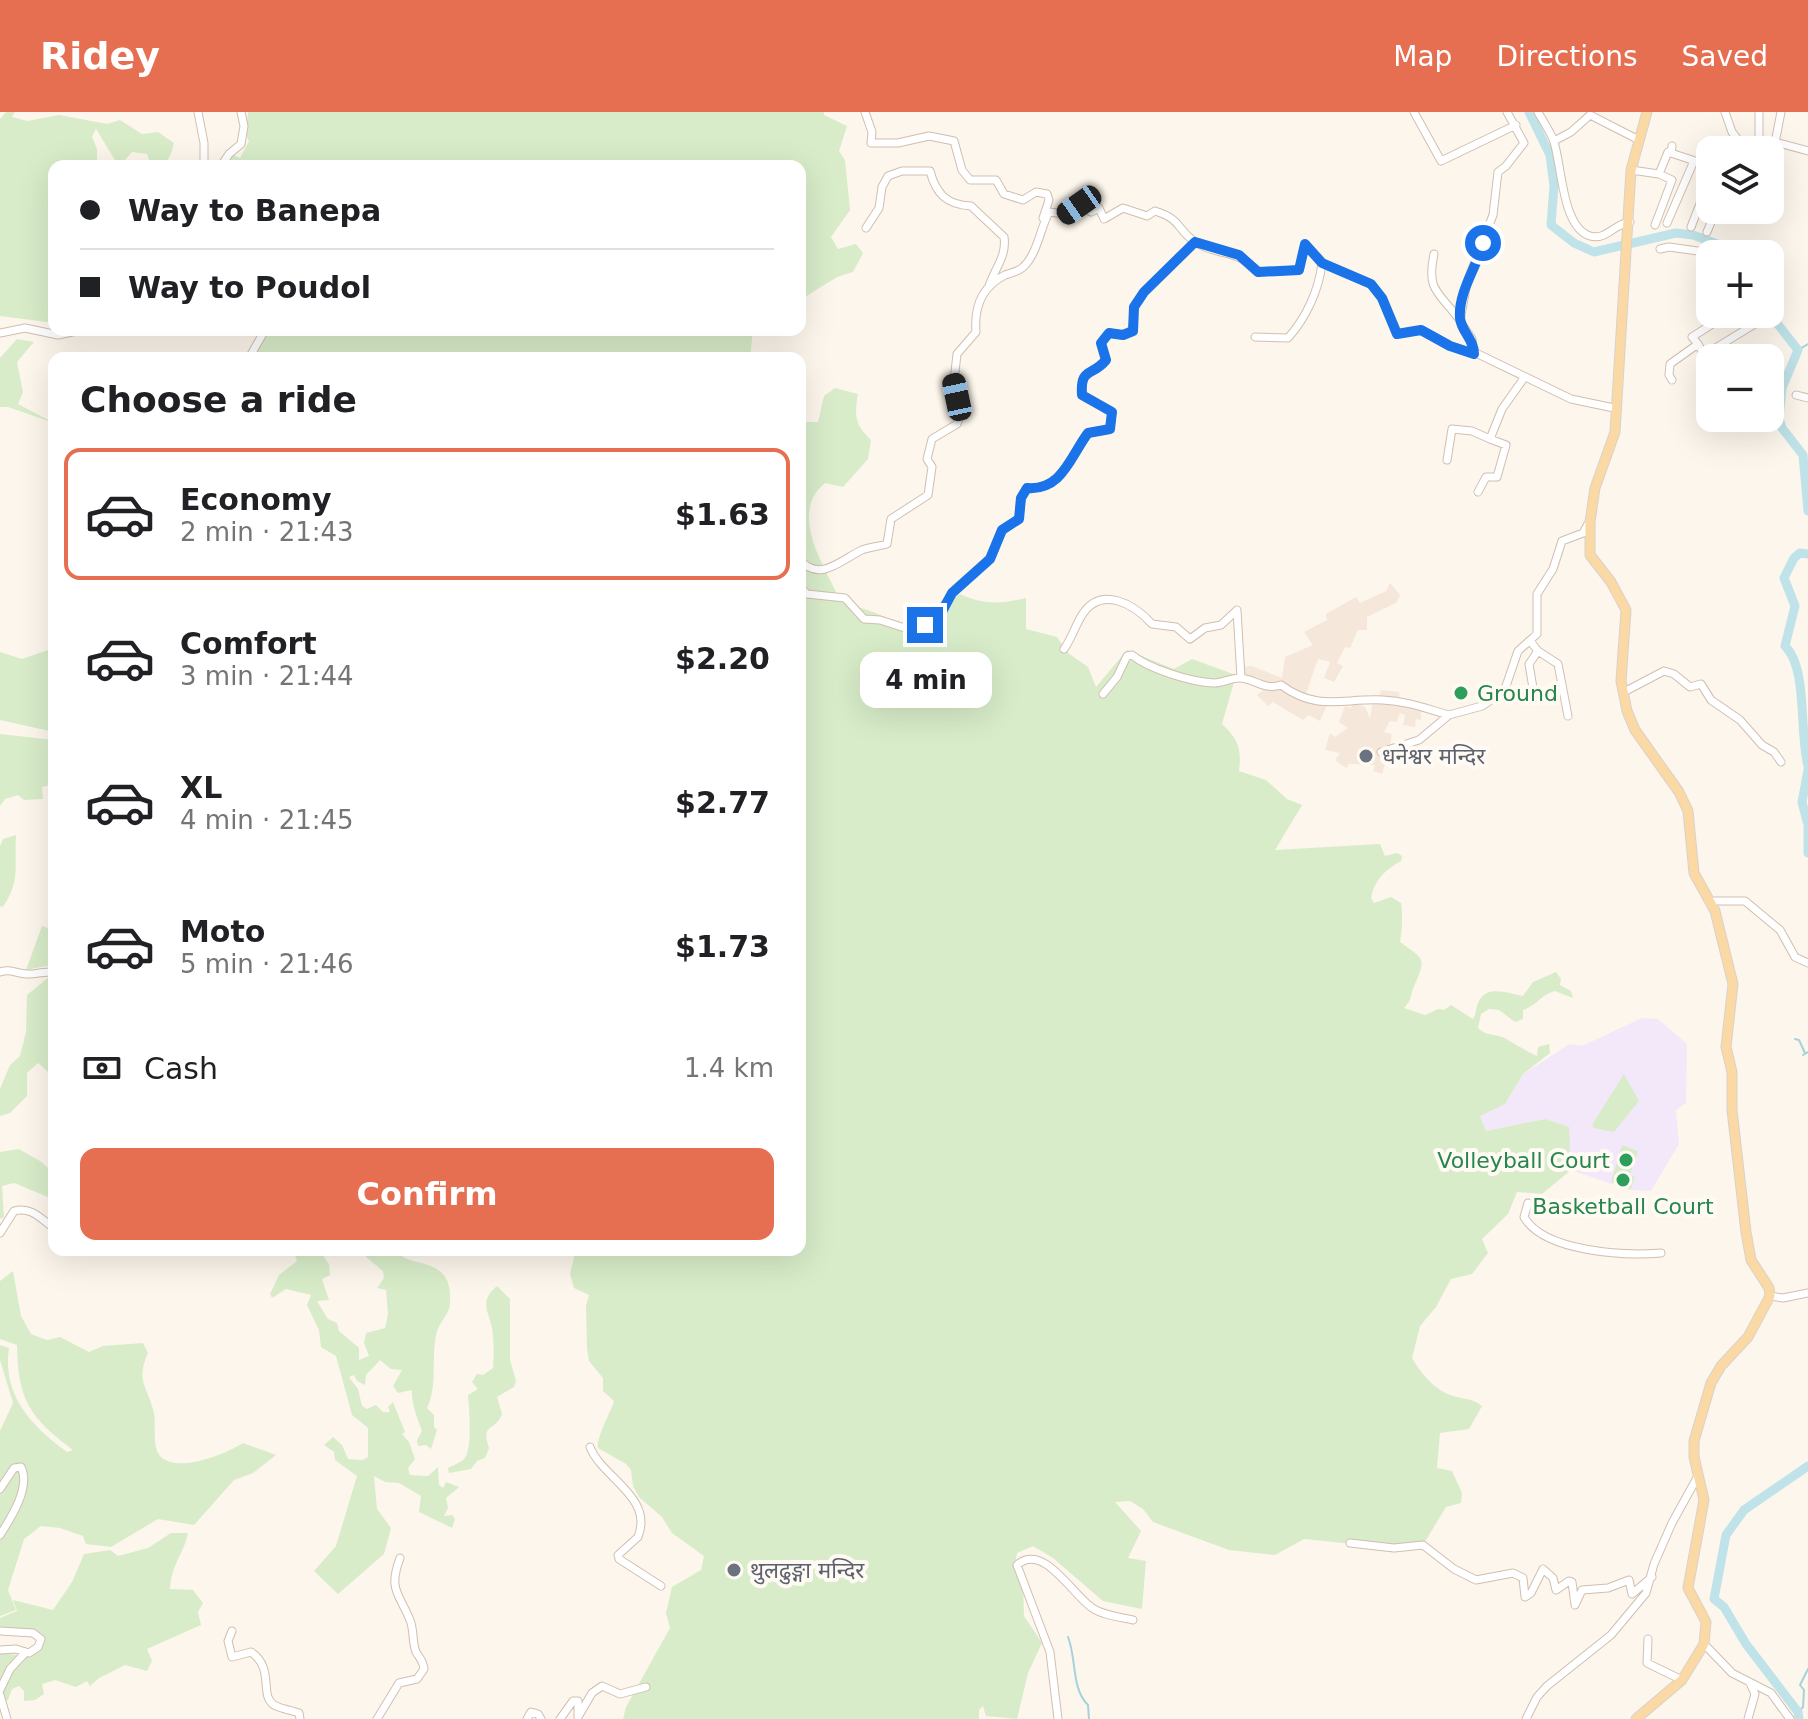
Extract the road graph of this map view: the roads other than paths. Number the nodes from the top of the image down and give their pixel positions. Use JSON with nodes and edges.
{"nodes":[{"id":1,"x":198,"y":112,"type":"edge"},
{"id":2,"x":241,"y":112,"type":"edge"},
{"id":3,"x":865,"y":112,"type":"edge"},
{"id":4,"x":1414,"y":112,"type":"edge"},
{"id":5,"x":1507,"y":112,"type":"edge"},
{"id":6,"x":1538,"y":112,"type":"edge"},
{"id":7,"x":1647,"y":112,"type":"edge"},
{"id":8,"x":1725,"y":112,"type":"edge"},
{"id":9,"x":1759,"y":112,"type":"edge"},
{"id":10,"x":1781,"y":112,"type":"edge"},
{"id":11,"x":1516,"y":125,"type":"junction"},
{"id":12,"x":1735,"y":136,"type":"edge"},
{"id":13,"x":1759,"y":136,"type":"edge"},
{"id":14,"x":1776,"y":136,"type":"edge"},
{"id":15,"x":1639,"y":140,"type":"junction"},
{"id":16,"x":1554,"y":141,"type":"junction"},
{"id":17,"x":1784,"y":144,"type":"edge"},
{"id":18,"x":1806,"y":147,"type":"edge"},
{"id":19,"x":204,"y":160,"type":"edge"},
{"id":20,"x":225,"y":160,"type":"edge"},
{"id":21,"x":1694,"y":161,"type":"joint"},
{"id":22,"x":1631,"y":170,"type":"junction"},
{"id":23,"x":1659,"y":174,"type":"junction"},
{"id":24,"x":1696,"y":214,"type":"edge"},
{"id":25,"x":1667,"y":223,"type":"dead end"},
{"id":26,"x":1710,"y":224,"type":"edge"},
{"id":27,"x":1628,"y":225,"type":"junction"},
{"id":28,"x":1655,"y":225,"type":"dead end"},
{"id":29,"x":1691,"y":227,"type":"dead end"},
{"id":30,"x":866,"y":228,"type":"dead end"},
{"id":31,"x":1039,"y":230,"type":"junction"},
{"id":32,"x":1707,"y":232,"type":"dead end"},
{"id":33,"x":1195,"y":242,"type":"junction"},
{"id":34,"x":1660,"y":249,"type":"dead end"},
{"id":35,"x":1696,"y":251,"type":"edge"},
{"id":36,"x":1434,"y":254,"type":"dead end"},
{"id":37,"x":1322,"y":263,"type":"junction"},
{"id":38,"x":989,"y":288,"type":"junction"},
{"id":39,"x":1460,"y":321,"type":"junction"},
{"id":40,"x":1706,"y":328,"type":"edge"},
{"id":41,"x":1748,"y":328,"type":"edge"},
{"id":42,"x":0,"y":333,"type":"edge"},
{"id":43,"x":48,"y":333,"type":"edge"},
{"id":44,"x":1255,"y":337,"type":"dead end"},
{"id":45,"x":1698,"y":344,"type":"edge"},
{"id":46,"x":1722,"y":344,"type":"edge"},
{"id":47,"x":1696,"y":345,"type":"edge"},
{"id":48,"x":1474,"y":354,"type":"junction"},
{"id":49,"x":1524,"y":378,"type":"junction"},
{"id":50,"x":1672,"y":380,"type":"dead end"},
{"id":51,"x":1796,"y":395,"type":"dead end"},
{"id":52,"x":1808,"y":398,"type":"edge"},
{"id":53,"x":1614,"y":408,"type":"junction"},
{"id":54,"x":1490,"y":439,"type":"junction"},
{"id":55,"x":1447,"y":460,"type":"dead end"},
{"id":56,"x":1478,"y":492,"type":"dead end"},
{"id":57,"x":1590,"y":522,"type":"junction"},
{"id":58,"x":806,"y":565,"type":"edge"},
{"id":59,"x":806,"y":593,"type":"edge"},
{"id":60,"x":1530,"y":641,"type":"junction"},
{"id":61,"x":1064,"y":649,"type":"dead end"},
{"id":62,"x":1538,"y":651,"type":"junction"},
{"id":63,"x":1241,"y":678,"type":"junction"},
{"id":64,"x":1533,"y":688,"type":"dead end"},
{"id":65,"x":1624,"y":692,"type":"junction"},
{"id":66,"x":1103,"y":694,"type":"dead end"},
{"id":67,"x":1449,"y":715,"type":"junction"},
{"id":68,"x":1568,"y":716,"type":"dead end"},
{"id":69,"x":1381,"y":752,"type":"dead end"},
{"id":70,"x":1781,"y":762,"type":"dead end"},
{"id":71,"x":1710,"y":901,"type":"junction"},
{"id":72,"x":1808,"y":963,"type":"edge"},
{"id":73,"x":0,"y":972,"type":"edge"},
{"id":74,"x":48,"y":972,"type":"edge"},
{"id":75,"x":1528,"y":1203,"type":"dead end"},
{"id":76,"x":48,"y":1224,"type":"edge"},
{"id":77,"x":0,"y":1233,"type":"edge"},
{"id":78,"x":1661,"y":1253,"type":"dead end"},
{"id":79,"x":1808,"y":1293,"type":"edge"},
{"id":80,"x":1770,"y":1296,"type":"junction"},
{"id":81,"x":590,"y":1447,"type":"dead end"},
{"id":82,"x":1698,"y":1476,"type":"junction"},
{"id":83,"x":0,"y":1489,"type":"edge"},
{"id":84,"x":0,"y":1535,"type":"edge"},
{"id":85,"x":1350,"y":1543,"type":"dead end"},
{"id":86,"x":400,"y":1558,"type":"dead end"},
{"id":87,"x":1652,"y":1577,"type":"junction"},
{"id":88,"x":661,"y":1586,"type":"dead end"},
{"id":89,"x":1133,"y":1620,"type":"dead end"},
{"id":90,"x":0,"y":1631,"type":"edge"},
{"id":91,"x":232,"y":1631,"type":"dead end"},
{"id":92,"x":1648,"y":1639,"type":"dead end"},
{"id":93,"x":1704,"y":1644,"type":"junction"},
{"id":94,"x":0,"y":1650,"type":"edge"},
{"id":95,"x":25,"y":1653,"type":"junction"},
{"id":96,"x":1682,"y":1680,"type":"junction"},
{"id":97,"x":1750,"y":1683,"type":"junction"},
{"id":98,"x":646,"y":1687,"type":"dead end"},
{"id":99,"x":0,"y":1692,"type":"edge"},
{"id":100,"x":7,"y":1719,"type":"edge"},
{"id":101,"x":300,"y":1719,"type":"edge"},
{"id":102,"x":377,"y":1719,"type":"edge"},
{"id":103,"x":527,"y":1719,"type":"edge"},
{"id":104,"x":541,"y":1719,"type":"edge"},
{"id":105,"x":560,"y":1719,"type":"edge"},
{"id":106,"x":1058,"y":1719,"type":"edge"},
{"id":107,"x":1526,"y":1719,"type":"edge"},
{"id":108,"x":1636,"y":1719,"type":"edge"},
{"id":109,"x":1748,"y":1719,"type":"edge"},
{"id":110,"x":1790,"y":1719,"type":"edge"}],
"edges":[{"from":1,"to":19,"type":"street"},
{"from":2,"to":20,"type":"street"},
{"from":3,"to":31,"type":"street"},
{"from":4,"to":11,"type":"street"},
{"from":5,"to":11,"type":"street"},
{"from":6,"to":16,"type":"street"},
{"from":7,"to":15,"type":"main road"},
{"from":8,"to":12,"type":"street"},
{"from":9,"to":13,"type":"street"},
{"from":10,"to":14,"type":"street"},
{"from":11,"to":39,"type":"street"},
{"from":15,"to":16,"type":"street"},
{"from":15,"to":22,"type":"main road"},
{"from":16,"to":27,"type":"street"},
{"from":17,"to":18,"type":"street"},
{"from":21,"to":23,"type":"street"},
{"from":21,"to":25,"type":"street"},
{"from":22,"to":23,"type":"street"},
{"from":22,"to":27,"type":"main road"},
{"from":23,"to":28,"type":"street"},
{"from":24,"to":29,"type":"street"},
{"from":26,"to":32,"type":"street"},
{"from":27,"to":53,"type":"main road"},
{"from":30,"to":38,"type":"street"},
{"from":31,"to":33,"type":"street"},
{"from":31,"to":38,"type":"street"},
{"from":33,"to":37,"type":"street"},
{"from":33,"to":59,"type":"street"},
{"from":34,"to":35,"type":"street"},
{"from":36,"to":39,"type":"street"},
{"from":37,"to":44,"type":"street"},
{"from":37,"to":48,"type":"street"},
{"from":38,"to":58,"type":"street"},
{"from":39,"to":48,"type":"street"},
{"from":40,"to":45,"type":"street"},
{"from":41,"to":46,"type":"street"},
{"from":42,"to":43,"type":"street"},
{"from":47,"to":50,"type":"street"},
{"from":48,"to":49,"type":"street"},
{"from":49,"to":53,"type":"street"},
{"from":49,"to":54,"type":"street"},
{"from":51,"to":52,"type":"street"},
{"from":53,"to":57,"type":"main road"},
{"from":54,"to":55,"type":"street"},
{"from":54,"to":56,"type":"street"},
{"from":57,"to":60,"type":"street"},
{"from":57,"to":65,"type":"main road"},
{"from":60,"to":62,"type":"street"},
{"from":60,"to":67,"type":"street"},
{"from":61,"to":63,"type":"street"},
{"from":62,"to":64,"type":"street"},
{"from":62,"to":68,"type":"street"},
{"from":63,"to":66,"type":"street"},
{"from":63,"to":67,"type":"street"},
{"from":65,"to":70,"type":"street"},
{"from":65,"to":71,"type":"main road"},
{"from":67,"to":69,"type":"street"},
{"from":71,"to":72,"type":"street"},
{"from":71,"to":80,"type":"main road"},
{"from":73,"to":74,"type":"street"},
{"from":75,"to":78,"type":"street"},
{"from":76,"to":77,"type":"street"},
{"from":79,"to":80,"type":"street"},
{"from":80,"to":82,"type":"main road"},
{"from":81,"to":88,"type":"street"},
{"from":82,"to":87,"type":"street"},
{"from":82,"to":93,"type":"main road"},
{"from":83,"to":84,"type":"street"},
{"from":85,"to":87,"type":"street"},
{"from":86,"to":102,"type":"street"},
{"from":87,"to":107,"type":"street"},
{"from":89,"to":106,"type":"street"},
{"from":90,"to":95,"type":"street"},
{"from":91,"to":101,"type":"street"},
{"from":92,"to":96,"type":"street"},
{"from":93,"to":96,"type":"main road"},
{"from":93,"to":97,"type":"street"},
{"from":94,"to":95,"type":"street"},
{"from":95,"to":99,"type":"street"},
{"from":96,"to":108,"type":"main road"},
{"from":97,"to":109,"type":"street"},
{"from":97,"to":110,"type":"street"},
{"from":98,"to":105,"type":"street"},
{"from":99,"to":100,"type":"street"},
{"from":103,"to":104,"type":"street"}]}
